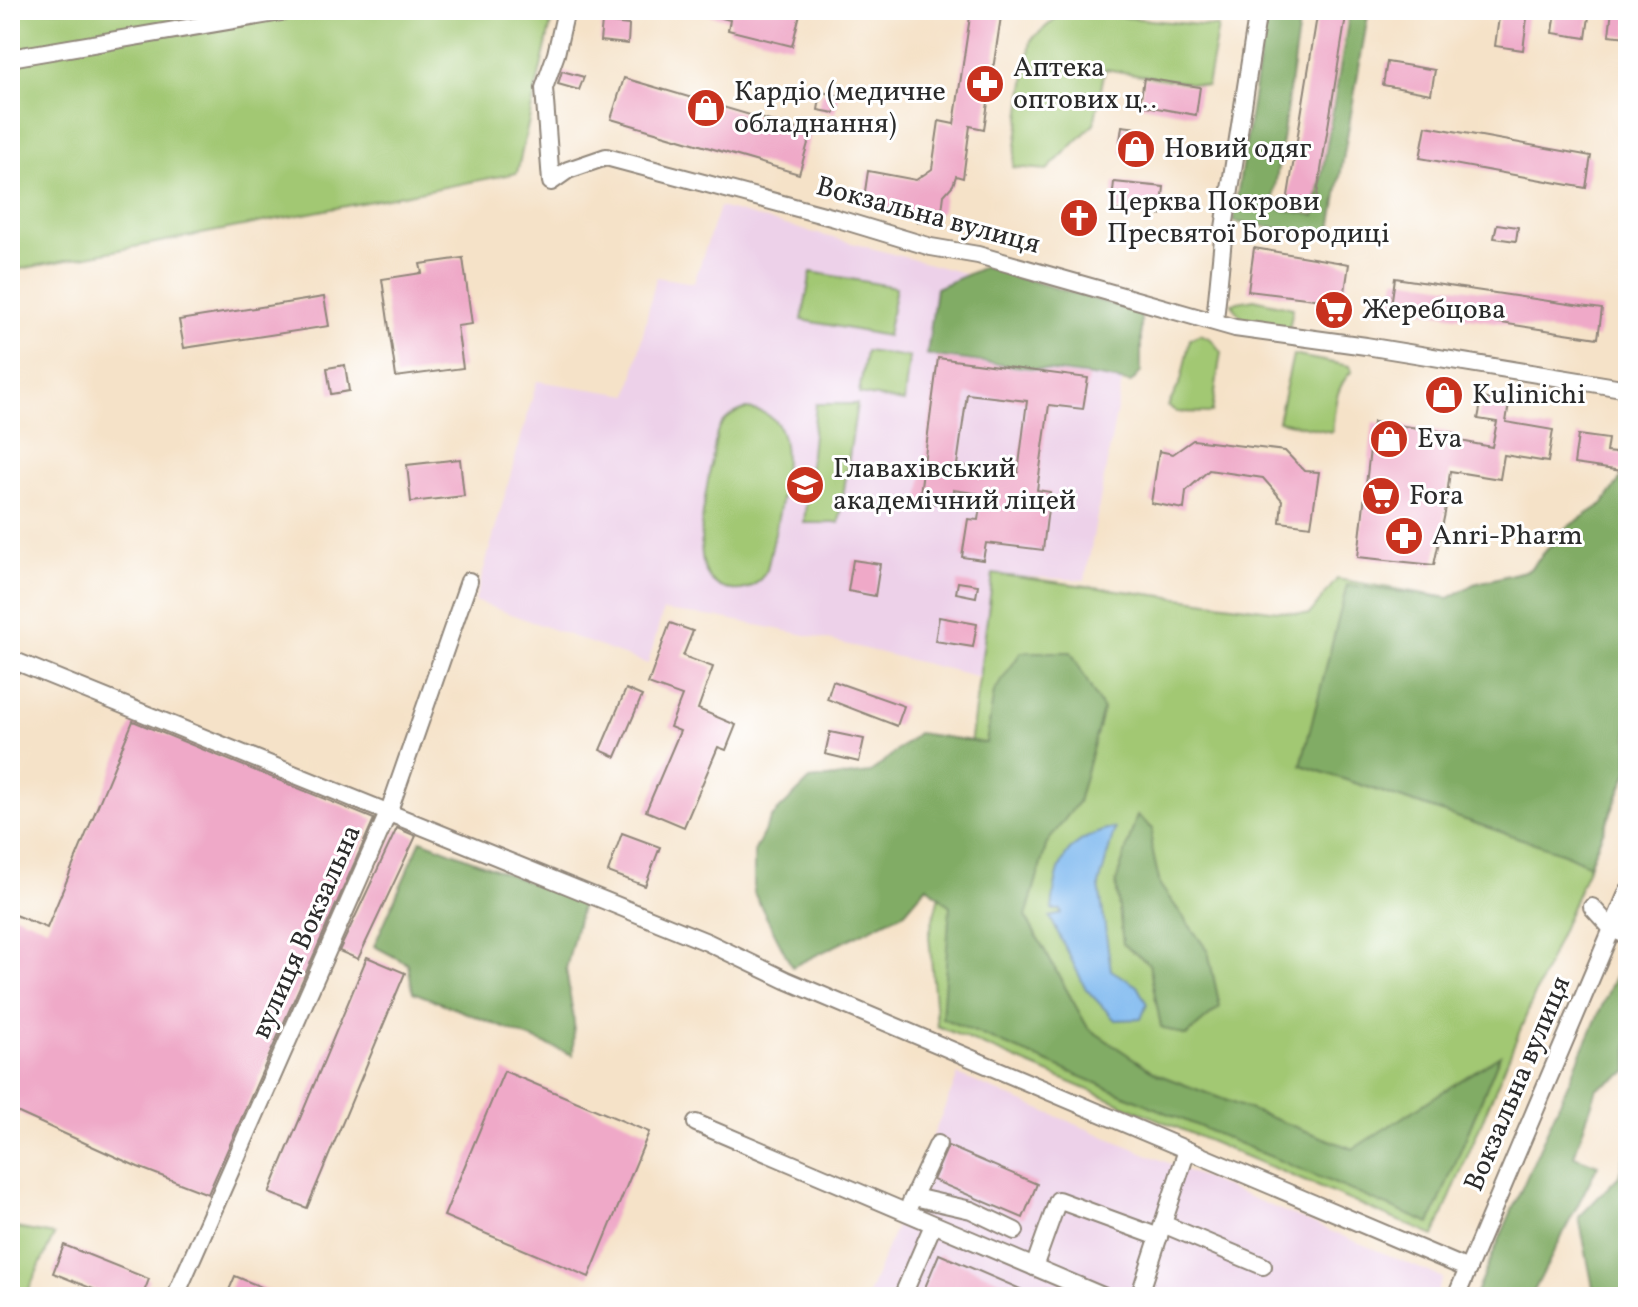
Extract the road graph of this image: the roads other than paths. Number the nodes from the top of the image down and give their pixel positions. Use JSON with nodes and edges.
{"nodes":[{"id":1,"x":293,"y":10,"type":"edge"},
{"id":2,"x":566,"y":10,"type":"edge"},
{"id":3,"x":1258,"y":10,"type":"edge"},
{"id":4,"x":10,"y":58,"type":"edge"},
{"id":5,"x":1215,"y":321,"type":"junction"},
{"id":6,"x":1628,"y":389,"type":"edge"},
{"id":7,"x":469,"y":581,"type":"dead end"},
{"id":8,"x":10,"y":659,"type":"edge"},
{"id":9,"x":389,"y":811,"type":"junction"},
{"id":10,"x":1628,"y":891,"type":"edge"},
{"id":11,"x":1592,"y":907,"type":"dead end"},
{"id":12,"x":1620,"y":932,"type":"edge"},
{"id":13,"x":696,"y":1123,"type":"dead end"},
{"id":14,"x":938,"y":1144,"type":"dead end"},
{"id":15,"x":1187,"y":1150,"type":"junction"},
{"id":16,"x":914,"y":1197,"type":"junction"},
{"id":17,"x":906,"y":1213,"type":"junction"},
{"id":18,"x":933,"y":1225,"type":"junction"},
{"id":19,"x":1161,"y":1230,"type":"junction"},
{"id":20,"x":1015,"y":1231,"type":"dead end"},
{"id":21,"x":1263,"y":1266,"type":"dead end"},
{"id":22,"x":1034,"y":1267,"type":"junction"},
{"id":23,"x":1468,"y":1269,"type":"junction"},
{"id":24,"x":175,"y":1297,"type":"edge"},
{"id":25,"x":902,"y":1297,"type":"edge"},
{"id":26,"x":1105,"y":1297,"type":"edge"},
{"id":27,"x":1139,"y":1297,"type":"edge"},
{"id":28,"x":1456,"y":1297,"type":"edge"}],
"edges":[{"from":1,"to":4,"type":"street"},
{"from":2,"to":5,"type":"street","name":"Вокзальна вулиця"},
{"from":3,"to":5,"type":"street"},
{"from":5,"to":6,"type":"street","name":"Вокзальна вулиця"},
{"from":7,"to":9,"type":"street","name":"вулиця Вокзальна"},
{"from":8,"to":9,"type":"street"},
{"from":9,"to":15,"type":"street"},
{"from":9,"to":24,"type":"street","name":"вулиця Вокзальна"},
{"from":10,"to":12,"type":"street","name":"Вокзальна вулиця"},
{"from":11,"to":12,"type":"street"},
{"from":12,"to":23,"type":"street","name":"Вокзальна вулиця"},
{"from":13,"to":17,"type":"street"},
{"from":14,"to":16,"type":"street"},
{"from":15,"to":19,"type":"street"},
{"from":15,"to":23,"type":"street"},
{"from":16,"to":17,"type":"street"},
{"from":16,"to":20,"type":"street"},
{"from":17,"to":18,"type":"street"},
{"from":18,"to":22,"type":"street"},
{"from":18,"to":25,"type":"street"},
{"from":19,"to":21,"type":"street"},
{"from":19,"to":22,"type":"street"},
{"from":19,"to":27,"type":"street"},
{"from":22,"to":26,"type":"street"},
{"from":23,"to":28,"type":"street","name":"Вокзальна вулиця"}]}
